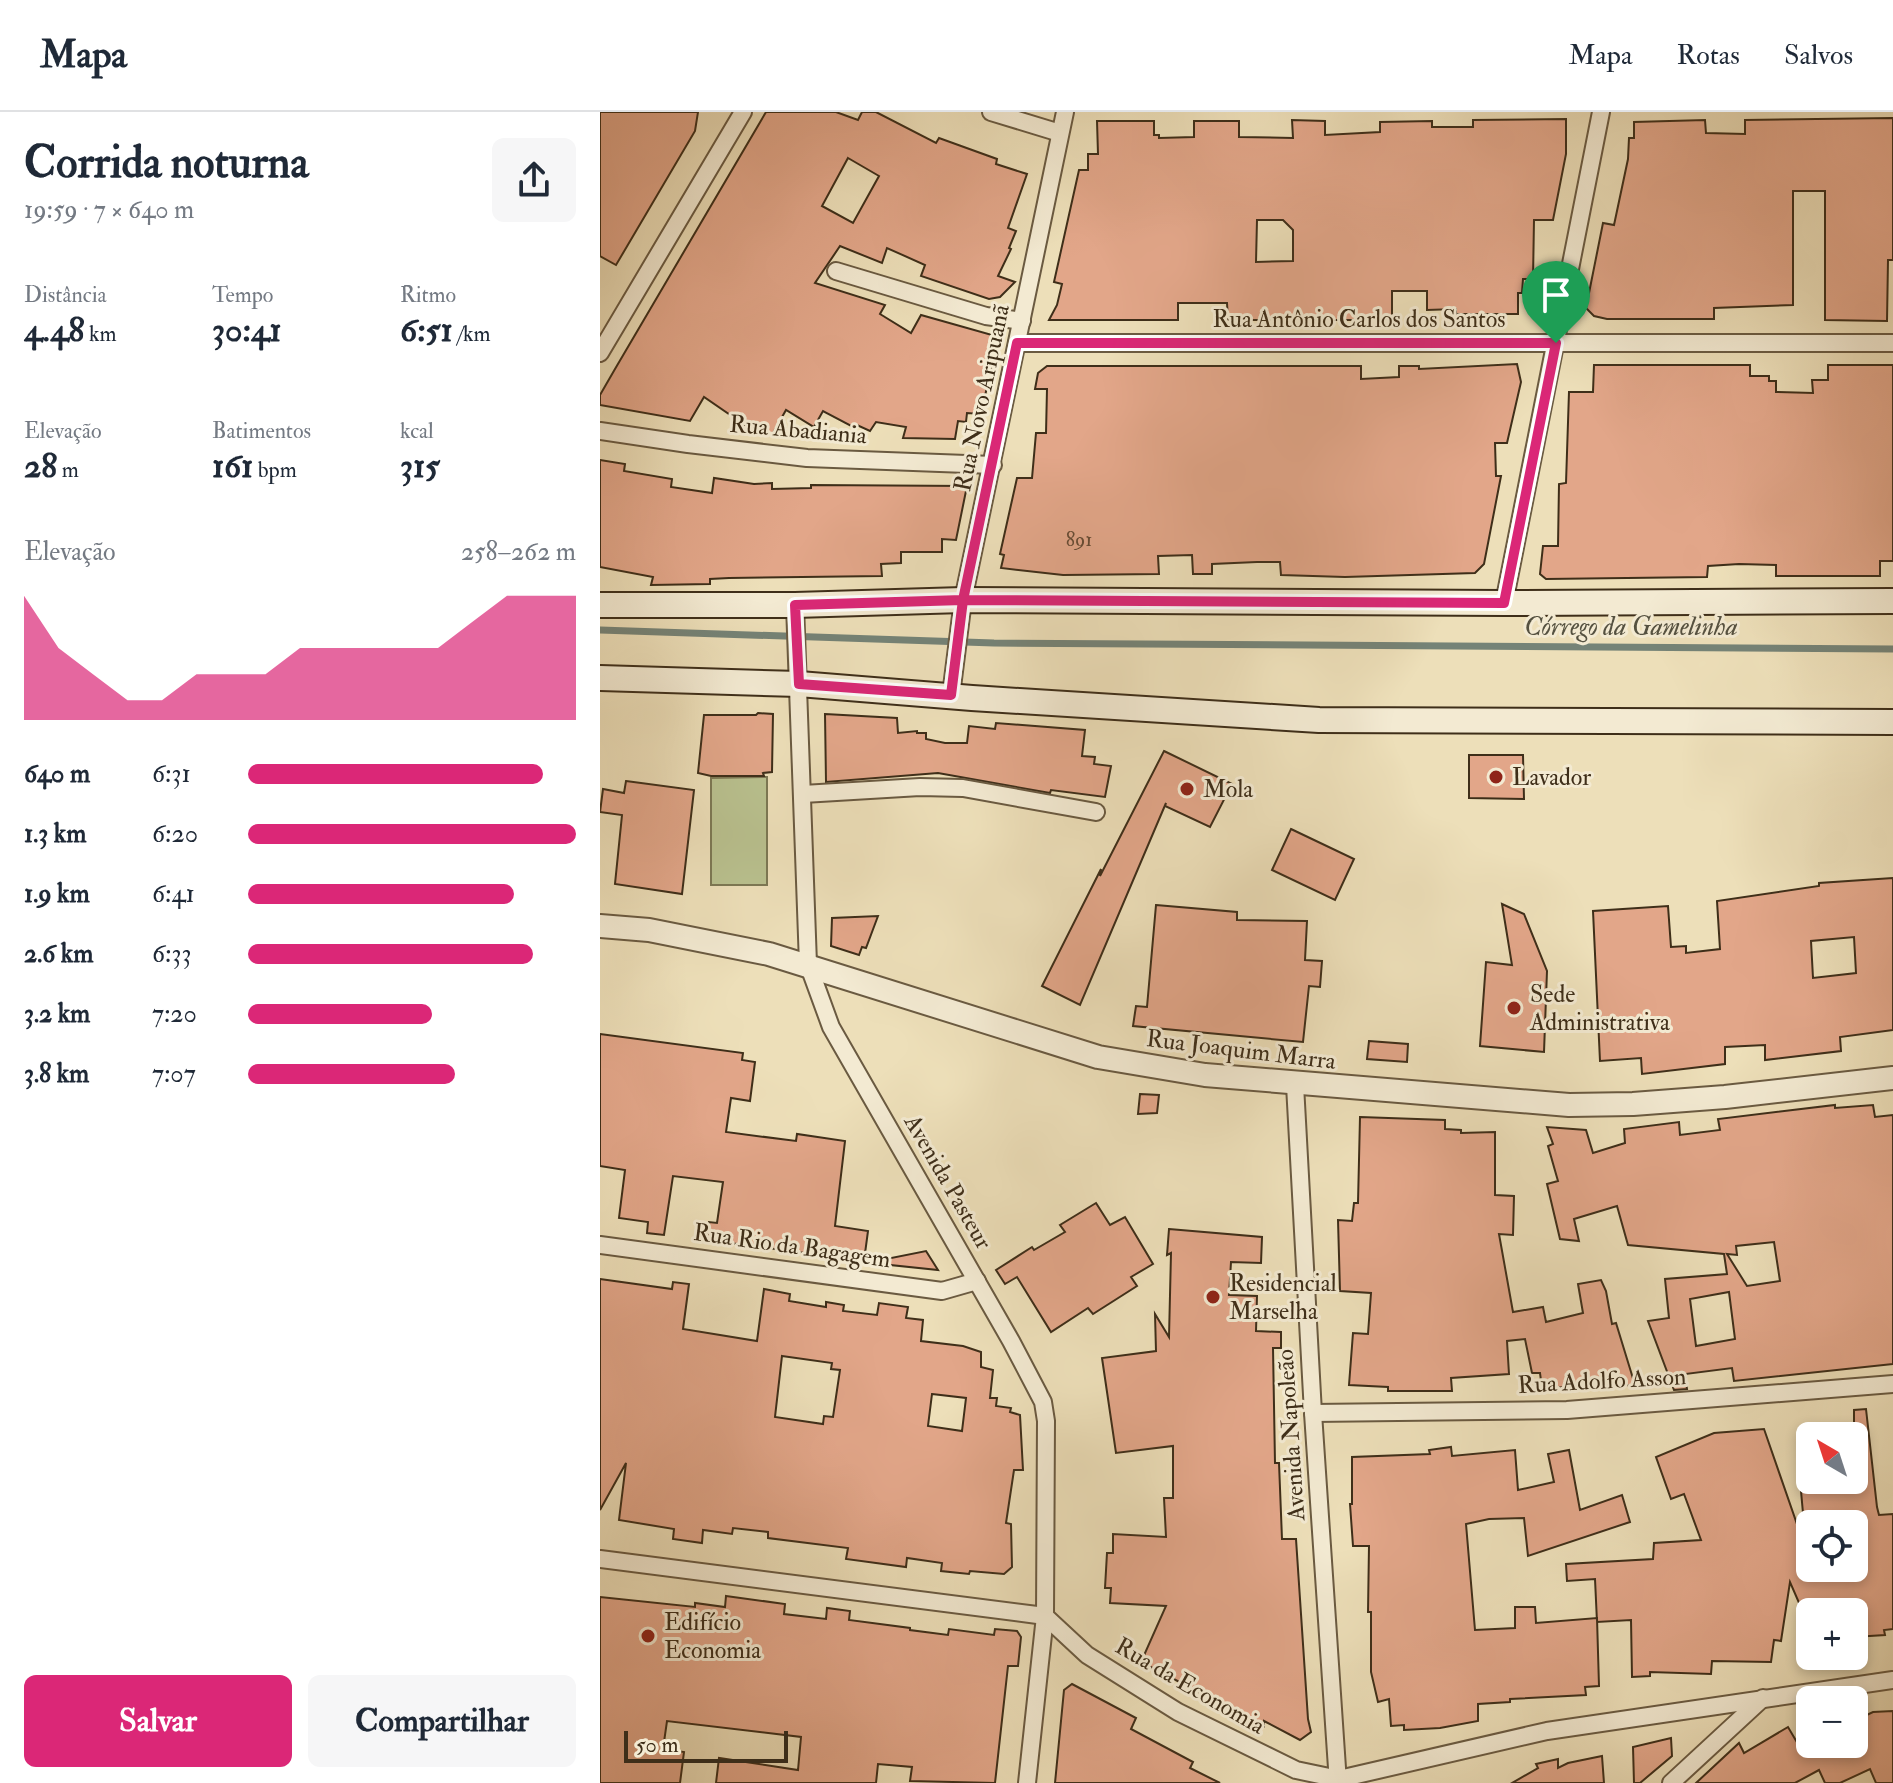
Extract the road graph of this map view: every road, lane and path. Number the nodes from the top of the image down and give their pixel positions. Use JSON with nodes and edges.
{"nodes":[{"id":1,"x":743,"y":112,"type":"edge"},
{"id":2,"x":991,"y":112,"type":"edge"},
{"id":3,"x":1065,"y":112,"type":"edge"},
{"id":4,"x":1601,"y":112,"type":"edge"},
{"id":5,"x":1060,"y":133,"type":"junction"},
{"id":6,"x":836,"y":271,"type":"dead end"},
{"id":7,"x":1022,"y":321,"type":"junction"},
{"id":8,"x":1017,"y":343,"type":"junction"},
{"id":9,"x":1556,"y":343,"type":"junction"},
{"id":10,"x":1893,"y":343,"type":"edge"},
{"id":11,"x":600,"y":353,"type":"edge"},
{"id":12,"x":600,"y":431,"type":"edge"},
{"id":13,"x":993,"y":465,"type":"junction"},
{"id":14,"x":963,"y":600,"type":"junction"},
{"id":15,"x":1893,"y":601,"type":"edge"},
{"id":16,"x":1504,"y":603,"type":"junction"},
{"id":17,"x":600,"y":605,"type":"edge"},
{"id":18,"x":796,"y":613,"type":"junction"},
{"id":19,"x":600,"y":678,"type":"edge"},
{"id":20,"x":799,"y":684,"type":"junction"},
{"id":21,"x":951,"y":695,"type":"junction"},
{"id":22,"x":1893,"y":722,"type":"edge"},
{"id":23,"x":803,"y":794,"type":"junction"},
{"id":24,"x":1096,"y":812,"type":"dead end"},
{"id":25,"x":600,"y":926,"type":"edge"},
{"id":26,"x":808,"y":964,"type":"junction"},
{"id":27,"x":1893,"y":1078,"type":"edge"},
{"id":28,"x":1295,"y":1085,"type":"junction"},
{"id":29,"x":600,"y":1245,"type":"edge"},
{"id":30,"x":977,"y":1281,"type":"junction"},
{"id":31,"x":1893,"y":1384,"type":"edge"},
{"id":32,"x":1313,"y":1413,"type":"junction"},
{"id":33,"x":600,"y":1559,"type":"edge"},
{"id":34,"x":1045,"y":1616,"type":"junction"},
{"id":35,"x":1893,"y":1680,"type":"edge"},
{"id":36,"x":1763,"y":1698,"type":"junction"},
{"id":37,"x":1338,"y":1781,"type":"edge"},
{"id":38,"x":1027,"y":1783,"type":"edge"},
{"id":39,"x":1671,"y":1783,"type":"edge"}],
"edges":[{"from":1,"to":11,"type":"street"},
{"from":2,"to":5,"type":"street"},
{"from":3,"to":5,"type":"street","name":"Rua Novo Aripuanã"},
{"from":4,"to":9,"type":"street"},
{"from":5,"to":7,"type":"street","name":"Rua Novo Aripuanã"},
{"from":6,"to":7,"type":"street"},
{"from":7,"to":8,"type":"street","name":"Rua Novo Aripuanã"},
{"from":8,"to":9,"type":"street","name":"Rua Antônio Carlos dos Santos"},
{"from":8,"to":13,"type":"street","name":"Rua Novo Aripuanã"},
{"from":9,"to":10,"type":"street","name":"Rua Antônio Carlos dos Santos"},
{"from":9,"to":16,"type":"street"},
{"from":12,"to":13,"type":"street","name":"Rua Abadiania"},
{"from":13,"to":14,"type":"street","name":"Rua Novo Aripuanã"},
{"from":14,"to":16,"type":"main road"},
{"from":14,"to":18,"type":"main road"},
{"from":14,"to":21,"type":"street","name":"Rua Novo Aripuanã"},
{"from":15,"to":16,"type":"main road"},
{"from":17,"to":18,"type":"main road"},
{"from":18,"to":20,"type":"street","name":"Avenida Pasteur"},
{"from":19,"to":20,"type":"main road"},
{"from":20,"to":21,"type":"main road"},
{"from":20,"to":23,"type":"street","name":"Avenida Pasteur"},
{"from":21,"to":22,"type":"main road"},
{"from":23,"to":24,"type":"street"},
{"from":23,"to":26,"type":"street","name":"Avenida Pasteur"},
{"from":25,"to":26,"type":"street","name":"Rua Joaquim Marra"},
{"from":26,"to":28,"type":"street","name":"Rua Joaquim Marra"},
{"from":26,"to":30,"type":"street","name":"Avenida Pasteur"},
{"from":27,"to":28,"type":"street","name":"Rua Joaquim Marra"},
{"from":28,"to":32,"type":"street","name":"Avenida Napoleão"},
{"from":29,"to":30,"type":"street","name":"Rua Rio da Bagagem"},
{"from":30,"to":34,"type":"street","name":"Avenida Pasteur"},
{"from":31,"to":32,"type":"street","name":"Rua Adolfo Asson"},
{"from":32,"to":37,"type":"street","name":"Avenida Napoleão"},
{"from":33,"to":34,"type":"street"},
{"from":34,"to":37,"type":"street","name":"Rua da Economia"},
{"from":34,"to":38,"type":"street","name":"Avenida Pasteur"},
{"from":35,"to":36,"type":"street","name":"Rua da Economia"},
{"from":36,"to":37,"type":"street","name":"Rua da Economia"},
{"from":36,"to":39,"type":"street"}]}
